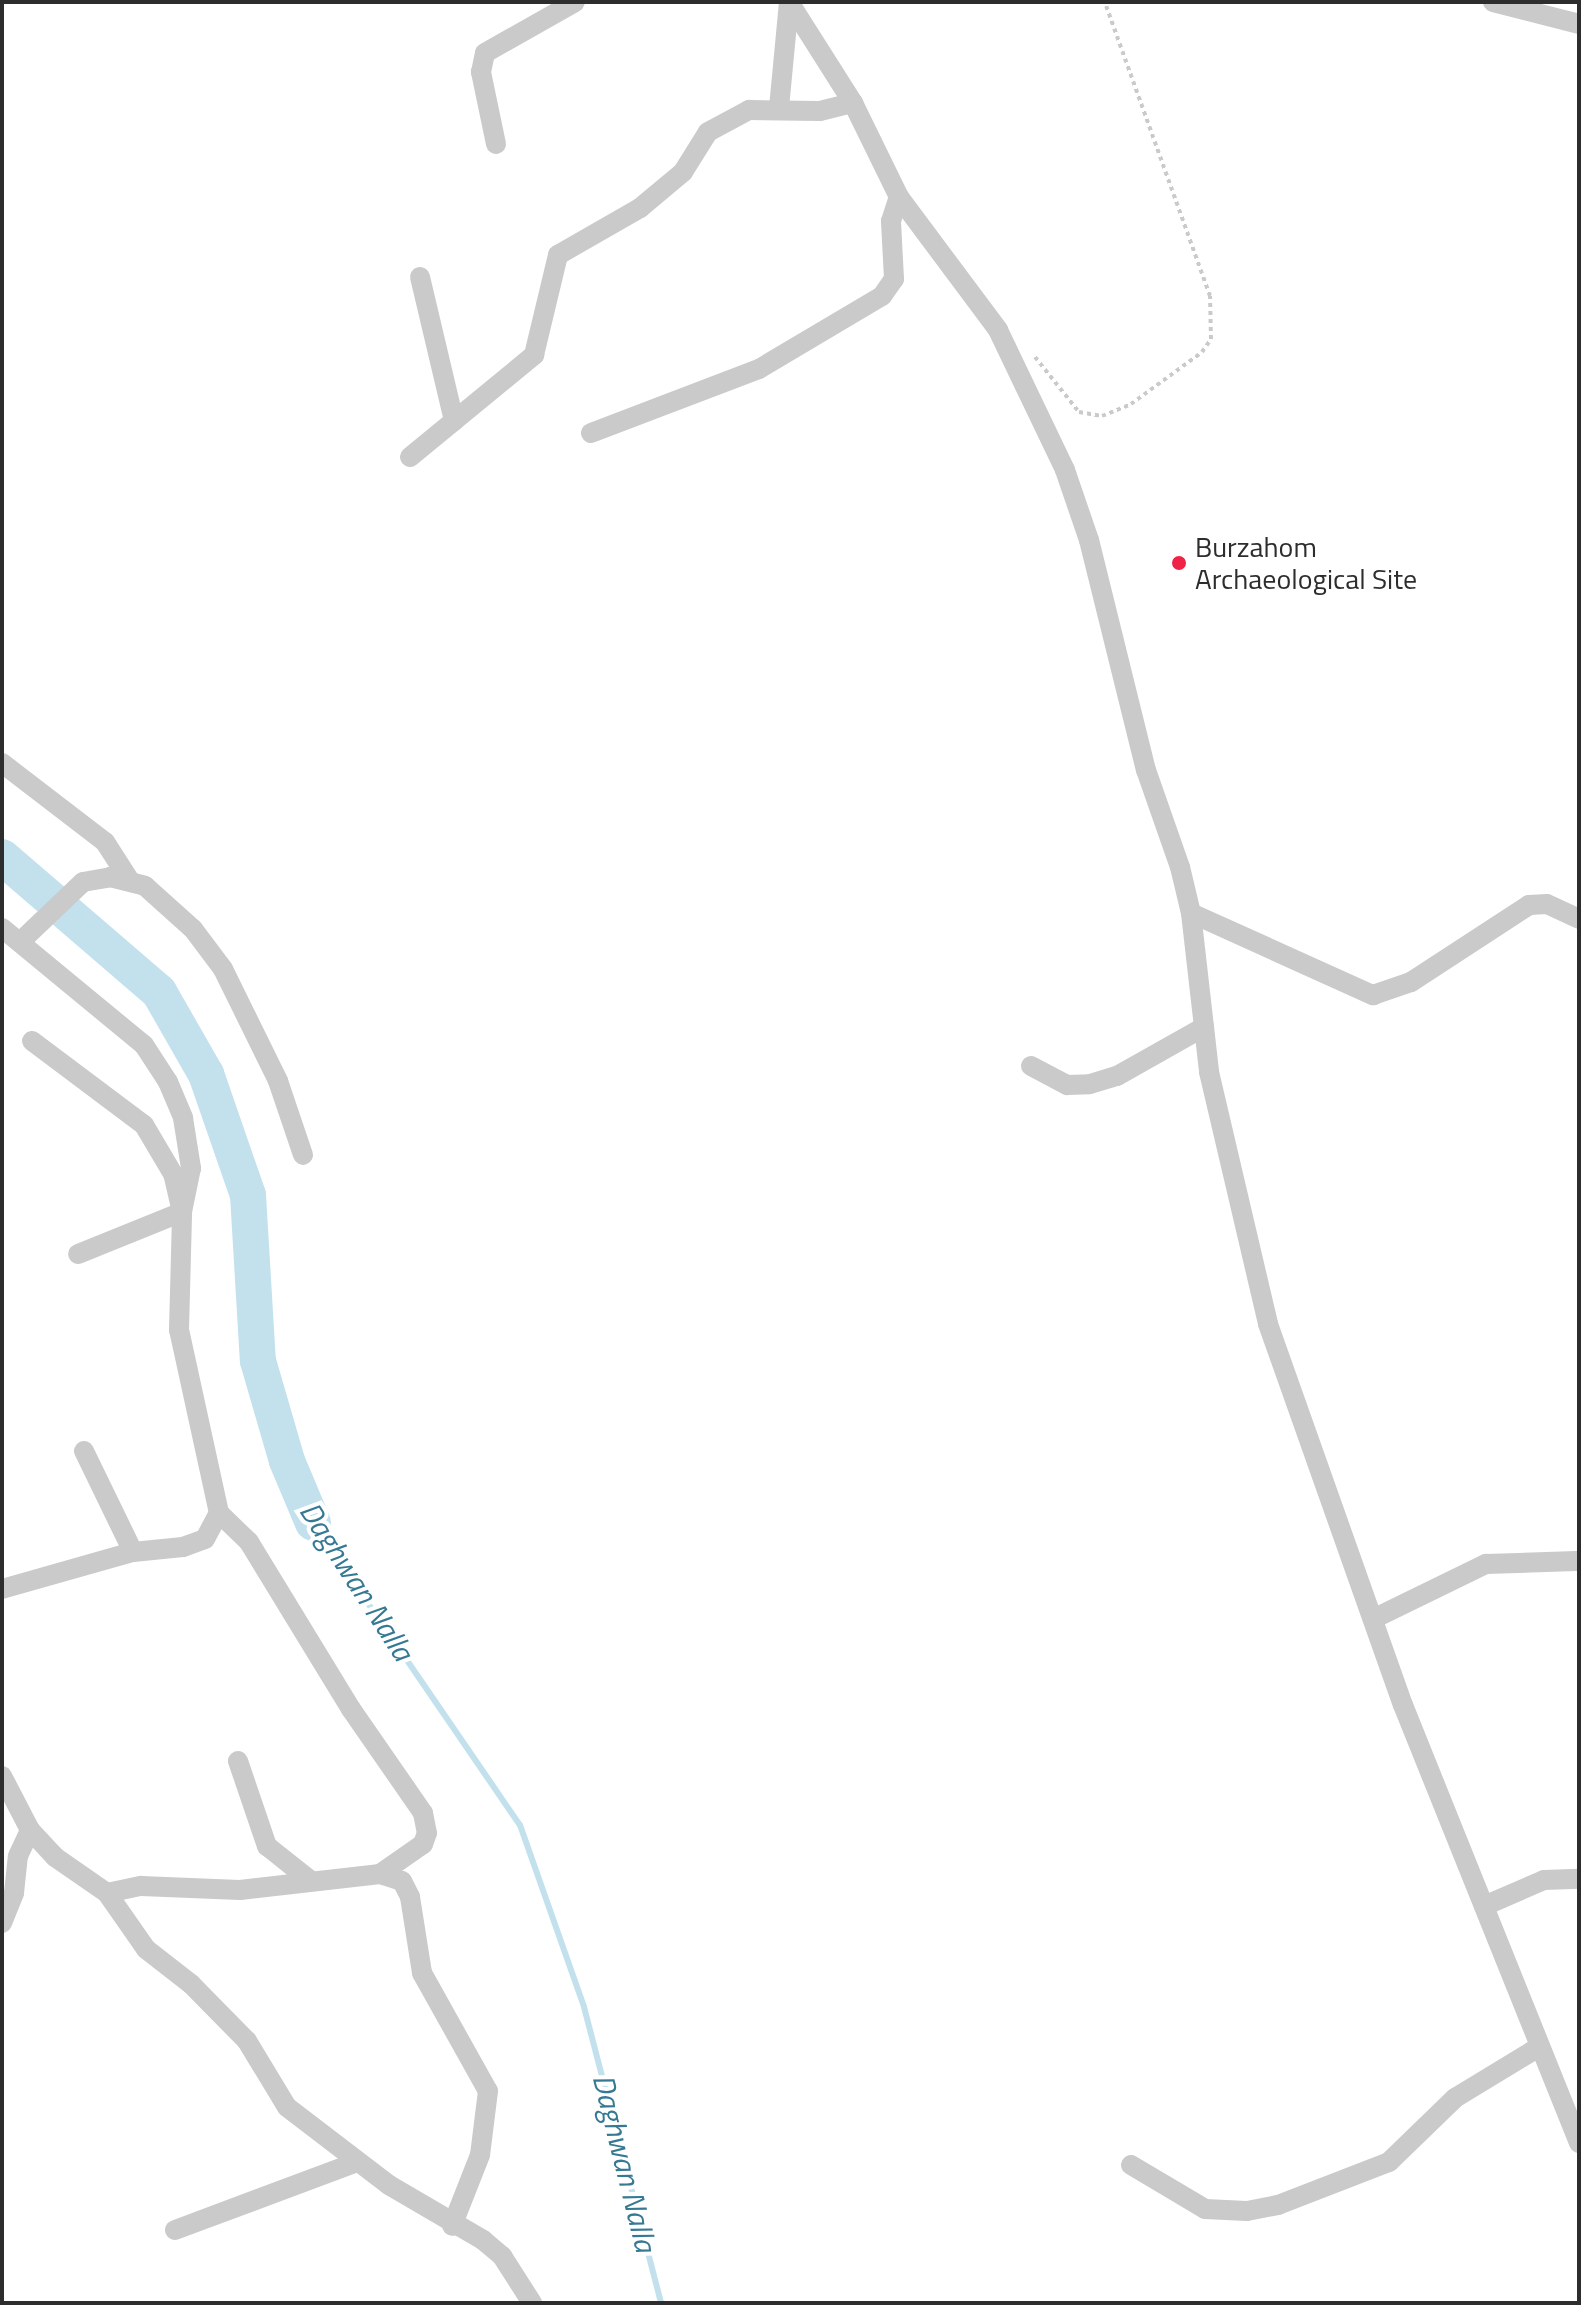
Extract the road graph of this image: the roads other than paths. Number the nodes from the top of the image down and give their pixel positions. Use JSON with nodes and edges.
{"nodes":[{"id":1,"x":575,"y":2,"type":"edge"},
{"id":2,"x":789,"y":2,"type":"edge"},
{"id":3,"x":1493,"y":2,"type":"edge"},
{"id":4,"x":1579,"y":24,"type":"edge"},
{"id":5,"x":853,"y":103,"type":"junction"},
{"id":6,"x":779,"y":108,"type":"junction"},
{"id":7,"x":496,"y":144,"type":"dead end"},
{"id":8,"x":899,"y":197,"type":"junction"},
{"id":9,"x":420,"y":277,"type":"dead end"},
{"id":10,"x":454,"y":421,"type":"junction"},
{"id":11,"x":591,"y":433,"type":"dead end"},
{"id":12,"x":410,"y":457,"type":"dead end"},
{"id":13,"x":2,"y":763,"type":"edge"},
{"id":14,"x":130,"y":881,"type":"junction"},
{"id":15,"x":1191,"y":913,"type":"junction"},
{"id":16,"x":1579,"y":919,"type":"edge"},
{"id":17,"x":2,"y":928,"type":"edge"},
{"id":18,"x":20,"y":942,"type":"junction"},
{"id":19,"x":1204,"y":1027,"type":"junction"},
{"id":20,"x":32,"y":1041,"type":"dead end"},
{"id":21,"x":1031,"y":1066,"type":"dead end"},
{"id":22,"x":303,"y":1155,"type":"dead end"},
{"id":23,"x":182,"y":1212,"type":"junction"},
{"id":24,"x":78,"y":1254,"type":"dead end"},
{"id":25,"x":84,"y":1451,"type":"dead end"},
{"id":26,"x":219,"y":1513,"type":"junction"},
{"id":27,"x":133,"y":1552,"type":"junction"},
{"id":28,"x":1576,"y":1561,"type":"dead end"},
{"id":29,"x":2,"y":1589,"type":"edge"},
{"id":30,"x":1373,"y":1619,"type":"junction"},
{"id":31,"x":238,"y":1761,"type":"dead end"},
{"id":32,"x":2,"y":1776,"type":"edge"},
{"id":33,"x":30,"y":1830,"type":"junction"},
{"id":34,"x":380,"y":1874,"type":"junction"},
{"id":35,"x":1579,"y":1879,"type":"edge"},
{"id":36,"x":311,"y":1881,"type":"junction"},
{"id":37,"x":107,"y":1893,"type":"junction"},
{"id":38,"x":1484,"y":1906,"type":"junction"},
{"id":39,"x":2,"y":1923,"type":"edge"},
{"id":40,"x":1539,"y":2047,"type":"junction"},
{"id":41,"x":1579,"y":2143,"type":"edge"},
{"id":42,"x":357,"y":2162,"type":"junction"},
{"id":43,"x":1131,"y":2165,"type":"dead end"},
{"id":44,"x":452,"y":2226,"type":"junction"},
{"id":45,"x":175,"y":2230,"type":"dead end"},
{"id":46,"x":532,"y":2303,"type":"edge"}],
"edges":[{"from":1,"to":7,"type":"street"},
{"from":2,"to":5,"type":"street"},
{"from":2,"to":6,"type":"street"},
{"from":3,"to":4,"type":"street"},
{"from":5,"to":6,"type":"street"},
{"from":5,"to":8,"type":"street"},
{"from":6,"to":10,"type":"street"},
{"from":8,"to":11,"type":"street"},
{"from":8,"to":15,"type":"street"},
{"from":9,"to":10,"type":"street"},
{"from":10,"to":12,"type":"street"},
{"from":13,"to":14,"type":"street"},
{"from":14,"to":18,"type":"street"},
{"from":14,"to":22,"type":"street"},
{"from":15,"to":16,"type":"street"},
{"from":15,"to":19,"type":"street"},
{"from":17,"to":18,"type":"street"},
{"from":18,"to":23,"type":"street"},
{"from":19,"to":21,"type":"street"},
{"from":19,"to":30,"type":"street"},
{"from":20,"to":23,"type":"street"},
{"from":23,"to":24,"type":"street"},
{"from":23,"to":26,"type":"street"},
{"from":25,"to":27,"type":"street"},
{"from":26,"to":27,"type":"street"},
{"from":26,"to":34,"type":"street"},
{"from":27,"to":29,"type":"street"},
{"from":28,"to":30,"type":"street"},
{"from":30,"to":38,"type":"street"},
{"from":31,"to":36,"type":"street"},
{"from":32,"to":33,"type":"street"},
{"from":33,"to":37,"type":"street"},
{"from":33,"to":39,"type":"street"},
{"from":34,"to":36,"type":"street"},
{"from":34,"to":44,"type":"street"},
{"from":35,"to":38,"type":"street"},
{"from":36,"to":37,"type":"street"},
{"from":37,"to":42,"type":"street"},
{"from":38,"to":40,"type":"street"},
{"from":40,"to":41,"type":"street"},
{"from":40,"to":43,"type":"street"},
{"from":42,"to":44,"type":"street"},
{"from":42,"to":45,"type":"street"},
{"from":44,"to":46,"type":"street"}]}
